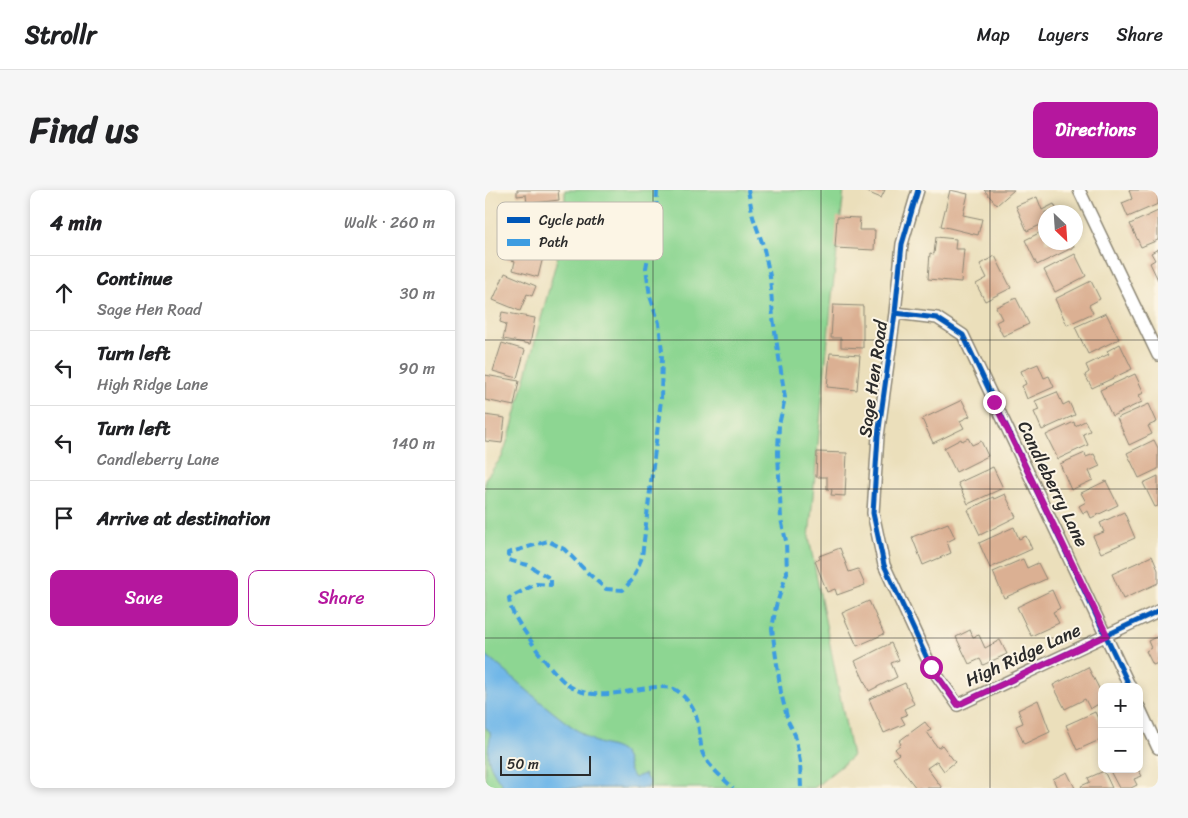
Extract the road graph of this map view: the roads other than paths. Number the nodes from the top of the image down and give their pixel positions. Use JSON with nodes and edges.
{"nodes":[{"id":1,"x":918,"y":190,"type":"edge"},
{"id":2,"x":1079,"y":190,"type":"edge"},
{"id":3,"x":895,"y":313,"type":"junction"},
{"id":4,"x":1158,"y":355,"type":"edge"},
{"id":5,"x":1158,"y":611,"type":"edge"},
{"id":6,"x":1107,"y":635,"type":"junction"},
{"id":7,"x":1128,"y":683,"type":"edge"},
{"id":8,"x":958,"y":705,"type":"joint"},
{"id":9,"x":1143,"y":716,"type":"edge"},
{"id":10,"x":1158,"y":748,"type":"edge"}],
"edges":[{"from":1,"to":3,"type":"street","name":"Sage Hen Road"},
{"from":2,"to":4,"type":"street"},
{"from":3,"to":6,"type":"street","name":"Candleberry Lane"},
{"from":3,"to":8,"type":"street","name":"Sage Hen Road"},
{"from":5,"to":6,"type":"street","name":"High Ridge Lane"},
{"from":6,"to":7,"type":"street","name":"Candleberry Lane"},
{"from":6,"to":8,"type":"street","name":"High Ridge Lane"},
{"from":9,"to":10,"type":"street"}]}
